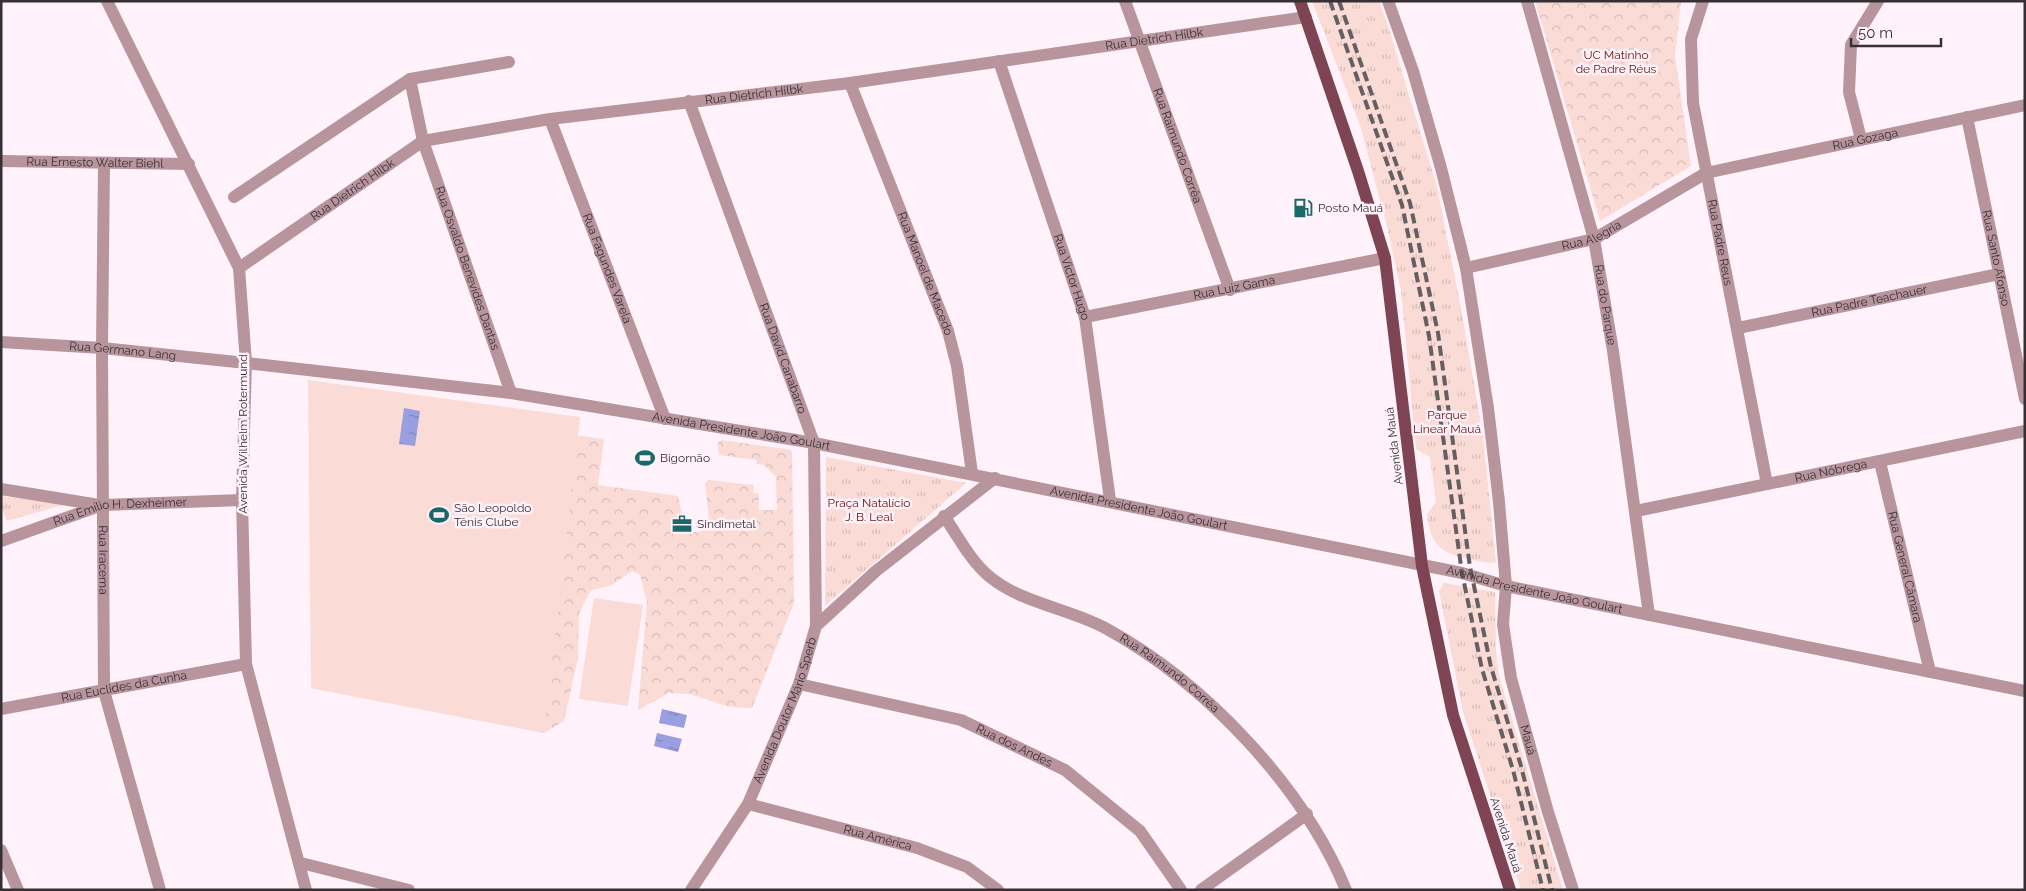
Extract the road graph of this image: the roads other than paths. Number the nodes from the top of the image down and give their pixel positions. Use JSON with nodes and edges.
{"nodes":[{"id":1,"x":107,"y":1,"type":"edge"},
{"id":2,"x":1125,"y":1,"type":"edge"},
{"id":3,"x":1300,"y":1,"type":"edge"},
{"id":4,"x":1388,"y":1,"type":"edge"},
{"id":5,"x":1527,"y":1,"type":"edge"},
{"id":6,"x":1703,"y":1,"type":"edge"},
{"id":7,"x":1878,"y":1,"type":"edge"},
{"id":8,"x":1306,"y":18,"type":"junction"},
{"id":9,"x":1140,"y":40,"type":"junction"},
{"id":10,"x":999,"y":61,"type":"junction"},
{"id":11,"x":509,"y":62,"type":"dead end"},
{"id":12,"x":410,"y":79,"type":"junction"},
{"id":13,"x":850,"y":84,"type":"junction"},
{"id":14,"x":689,"y":101,"type":"junction"},
{"id":15,"x":2025,"y":105,"type":"edge"},
{"id":16,"x":1967,"y":117,"type":"junction"},
{"id":17,"x":550,"y":119,"type":"junction"},
{"id":18,"x":1861,"y":139,"type":"junction"},
{"id":19,"x":424,"y":141,"type":"junction"},
{"id":20,"x":1,"y":161,"type":"edge"},
{"id":21,"x":104,"y":164,"type":"junction"},
{"id":22,"x":189,"y":164,"type":"junction"},
{"id":23,"x":1706,"y":173,"type":"junction"},
{"id":24,"x":234,"y":197,"type":"dead end"},
{"id":25,"x":1594,"y":239,"type":"junction"},
{"id":26,"x":1385,"y":258,"type":"junction"},
{"id":27,"x":239,"y":268,"type":"junction"},
{"id":28,"x":1466,"y":268,"type":"junction"},
{"id":29,"x":1999,"y":274,"type":"junction"},
{"id":30,"x":1230,"y":290,"type":"junction"},
{"id":31,"x":1085,"y":318,"type":"junction"},
{"id":32,"x":1738,"y":328,"type":"junction"},
{"id":33,"x":1,"y":342,"type":"edge"},
{"id":34,"x":102,"y":348,"type":"junction"},
{"id":35,"x":246,"y":363,"type":"junction"},
{"id":36,"x":511,"y":393,"type":"junction"},
{"id":37,"x":2025,"y":400,"type":"edge"},
{"id":38,"x":665,"y":419,"type":"junction"},
{"id":39,"x":2025,"y":432,"type":"edge"},
{"id":40,"x":814,"y":443,"type":"junction"},
{"id":41,"x":1880,"y":462,"type":"junction"},
{"id":42,"x":972,"y":473,"type":"junction"},
{"id":43,"x":995,"y":478,"type":"junction"},
{"id":44,"x":1767,"y":484,"type":"junction"},
{"id":45,"x":1,"y":489,"type":"edge"},
{"id":46,"x":242,"y":500,"type":"junction"},
{"id":47,"x":1110,"y":500,"type":"junction"},
{"id":48,"x":102,"y":505,"type":"junction"},
{"id":49,"x":1636,"y":511,"type":"junction"},
{"id":50,"x":944,"y":516,"type":"junction"},
{"id":51,"x":1,"y":541,"type":"edge"},
{"id":52,"x":1422,"y":566,"type":"junction"},
{"id":53,"x":1506,"y":586,"type":"junction"},
{"id":54,"x":1649,"y":615,"type":"junction"},
{"id":55,"x":816,"y":626,"type":"junction"},
{"id":56,"x":246,"y":664,"type":"junction"},
{"id":57,"x":1930,"y":672,"type":"junction"},
{"id":58,"x":799,"y":684,"type":"junction"},
{"id":59,"x":104,"y":691,"type":"junction"},
{"id":60,"x":2025,"y":691,"type":"edge"},
{"id":61,"x":1,"y":709,"type":"edge"},
{"id":62,"x":748,"y":804,"type":"junction"},
{"id":63,"x":1307,"y":814,"type":"junction"},
{"id":64,"x":1,"y":850,"type":"edge"},
{"id":65,"x":301,"y":863,"type":"junction"},
{"id":66,"x":157,"y":889,"type":"edge"},
{"id":67,"x":18,"y":890,"type":"edge"},
{"id":68,"x":306,"y":890,"type":"edge"},
{"id":69,"x":408,"y":890,"type":"edge"},
{"id":70,"x":691,"y":890,"type":"edge"},
{"id":71,"x":998,"y":890,"type":"edge"},
{"id":72,"x":1181,"y":890,"type":"edge"},
{"id":73,"x":1201,"y":890,"type":"edge"},
{"id":74,"x":1346,"y":890,"type":"edge"},
{"id":75,"x":1510,"y":890,"type":"edge"},
{"id":76,"x":1573,"y":890,"type":"edge"}],
"edges":[{"from":1,"to":22,"type":"street","name":"Avenida Wilhelm Rotermund"},
{"from":2,"to":9,"type":"street","name":"Rua Raimundo Corrêa"},
{"from":3,"to":8,"type":"main road","name":"Avenida Mauá"},
{"from":4,"to":28,"type":"street"},
{"from":5,"to":25,"type":"street","name":"Rua do Parque"},
{"from":6,"to":23,"type":"street","name":"Rua Padre Reus"},
{"from":7,"to":18,"type":"street"},
{"from":8,"to":9,"type":"street","name":"Rua Dietrich Hilbk"},
{"from":8,"to":26,"type":"main road","name":"Avenida Mauá"},
{"from":9,"to":10,"type":"street","name":"Rua Dietrich Hilbk"},
{"from":9,"to":30,"type":"street","name":"Rua Raimundo Corrêa"},
{"from":10,"to":13,"type":"street","name":"Rua Dietrich Hilbk"},
{"from":10,"to":31,"type":"street","name":"Rua Victor Hugo"},
{"from":11,"to":12,"type":"street"},
{"from":12,"to":19,"type":"street","name":"Rua Osvaldo Benevides Dantas"},
{"from":12,"to":24,"type":"street"},
{"from":13,"to":14,"type":"street","name":"Rua Dietrich Hilbk"},
{"from":13,"to":42,"type":"street","name":"Rua Manoel de Macedo"},
{"from":14,"to":17,"type":"street","name":"Rua Dietrich Hilbk"},
{"from":14,"to":40,"type":"street","name":"Rua David Canabarro"},
{"from":15,"to":16,"type":"street","name":"Rua Gozaga"},
{"from":16,"to":18,"type":"street","name":"Rua Gozaga"},
{"from":16,"to":29,"type":"street","name":"Rua Santo Afonso"},
{"from":17,"to":19,"type":"street","name":"Rua Dietrich Hilbk"},
{"from":17,"to":38,"type":"street","name":"Rua Fagundes Varela"},
{"from":18,"to":23,"type":"street","name":"Rua Gozaga"},
{"from":19,"to":27,"type":"street","name":"Rua Dietrich Hilbk"},
{"from":19,"to":36,"type":"street","name":"Rua Osvaldo Benevides Dantas"},
{"from":20,"to":21,"type":"street","name":"Rua Ernesto Walter Biehl"},
{"from":21,"to":22,"type":"street","name":"Rua Ernesto Walter Biehl"},
{"from":21,"to":34,"type":"street","name":"Rua Iracema"},
{"from":22,"to":27,"type":"street","name":"Avenida Wilhelm Rotermund"},
{"from":23,"to":25,"type":"street","name":"Rua Alegria"},
{"from":23,"to":32,"type":"street","name":"Rua Padre Reus"},
{"from":25,"to":28,"type":"street","name":"Rua Alegria"},
{"from":25,"to":49,"type":"street","name":"Rua do Parque"},
{"from":26,"to":30,"type":"street","name":"Rua Luiz Gama"},
{"from":26,"to":52,"type":"main road","name":"Avenida Mauá"},
{"from":27,"to":35,"type":"street","name":"Avenida Wilhelm Rotermund"},
{"from":28,"to":53,"type":"street"},
{"from":29,"to":32,"type":"street","name":"Rua Padre Teachauer"},
{"from":29,"to":37,"type":"street","name":"Rua Santo Afonso"},
{"from":30,"to":31,"type":"street","name":"Rua Luiz Gama"},
{"from":31,"to":47,"type":"street","name":"Rua Victor Hugo"},
{"from":32,"to":44,"type":"street","name":"Rua Padre Reus"},
{"from":33,"to":34,"type":"street","name":"Rua Germano Lang"},
{"from":34,"to":35,"type":"street","name":"Rua Germano Lang"},
{"from":34,"to":48,"type":"street","name":"Rua Iracema"},
{"from":35,"to":36,"type":"street","name":"Avenida Presidente João Goulart"},
{"from":35,"to":46,"type":"street","name":"Avenida Wilhelm Rotermund"},
{"from":36,"to":38,"type":"street","name":"Avenida Presidente João Goulart"},
{"from":38,"to":40,"type":"street","name":"Avenida Presidente João Goulart"},
{"from":39,"to":41,"type":"street","name":"Rua Nóbrega"},
{"from":40,"to":42,"type":"street","name":"Avenida Presidente João Goulart"},
{"from":40,"to":55,"type":"street","name":"Rua David Canabarro"},
{"from":41,"to":44,"type":"street","name":"Rua Nóbrega"},
{"from":41,"to":57,"type":"street","name":"Rua General Câmara"},
{"from":42,"to":43,"type":"street","name":"Avenida Presidente João Goulart"},
{"from":43,"to":47,"type":"street","name":"Avenida Presidente João Goulart"},
{"from":43,"to":50,"type":"street","name":"Avenida Doutor Mário Sperb"},
{"from":44,"to":49,"type":"street","name":"Rua Nóbrega"},
{"from":45,"to":48,"type":"street"},
{"from":46,"to":48,"type":"street","name":"Rua Emílio H. Dexheimer"},
{"from":46,"to":56,"type":"street","name":"Avenida Wilhelm Rotermund"},
{"from":47,"to":52,"type":"street","name":"Avenida Presidente João Goulart"},
{"from":48,"to":51,"type":"street","name":"Rua Emílio H. Dexheimer"},
{"from":48,"to":59,"type":"street","name":"Rua Iracema"},
{"from":49,"to":54,"type":"street","name":"Rua do Parque"},
{"from":50,"to":55,"type":"street","name":"Avenida Doutor Mário Sperb"},
{"from":50,"to":63,"type":"street","name":"Rua Raimundo Corrêa"},
{"from":52,"to":53,"type":"street","name":"Avenida Presidente João Goulart"},
{"from":52,"to":75,"type":"main road","name":"Avenida Mauá"},
{"from":53,"to":54,"type":"street","name":"Avenida Presidente João Goulart"},
{"from":53,"to":76,"type":"street","name":"Mauá"},
{"from":54,"to":57,"type":"street","name":"Avenida Presidente João Goulart"},
{"from":55,"to":58,"type":"street","name":"Avenida Doutor Mário Sperb"},
{"from":56,"to":59,"type":"street","name":"Rua Euclides da Cunha"},
{"from":56,"to":65,"type":"street","name":"Avenida Wilhelm Rotermund"},
{"from":57,"to":60,"type":"street","name":"Avenida Presidente João Goulart"},
{"from":58,"to":62,"type":"street","name":"Avenida Doutor Mário Sperb"},
{"from":58,"to":72,"type":"street","name":"Rua dos Andes"},
{"from":59,"to":61,"type":"street","name":"Rua Euclides da Cunha"},
{"from":59,"to":66,"type":"street","name":"Rua Iracema"},
{"from":62,"to":70,"type":"street","name":"Avenida Doutor Mário Sperb"},
{"from":62,"to":71,"type":"street","name":"Rua América"},
{"from":63,"to":73,"type":"street"},
{"from":63,"to":74,"type":"street","name":"Rua Raimundo Corrêa"},
{"from":64,"to":67,"type":"street"},
{"from":65,"to":68,"type":"street","name":"Avenida Wilhelm Rotermund"},
{"from":65,"to":69,"type":"street"}]}
